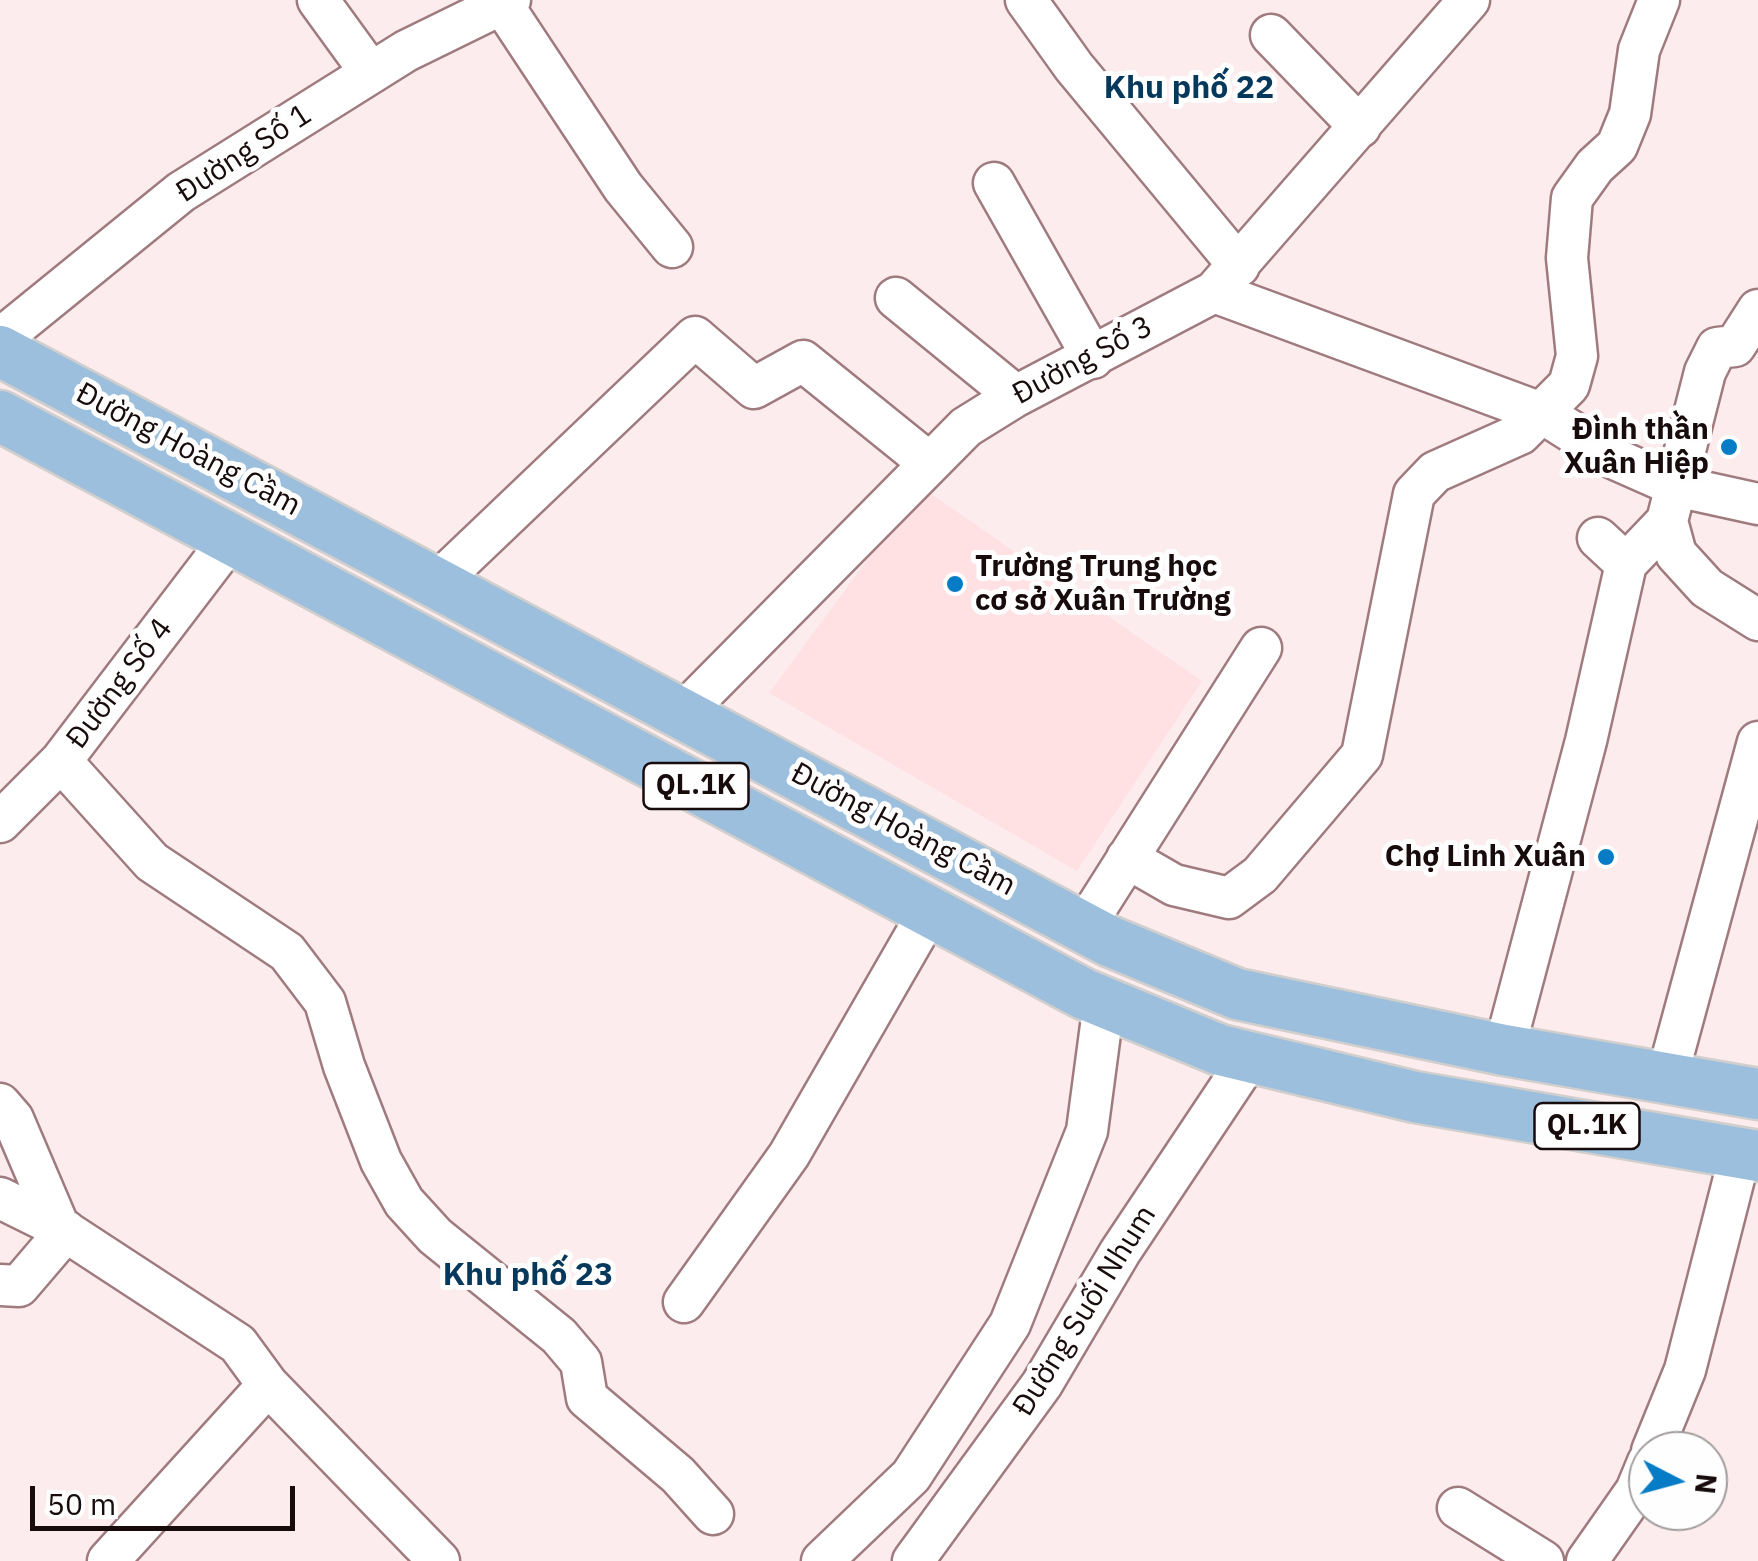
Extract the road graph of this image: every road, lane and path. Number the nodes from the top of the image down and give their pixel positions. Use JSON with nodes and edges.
{"nodes":[{"id":1,"x":318,"y":0,"type":"edge"},
{"id":2,"x":1026,"y":0,"type":"edge"},
{"id":3,"x":1469,"y":0,"type":"edge"},
{"id":4,"x":1659,"y":0,"type":"edge"},
{"id":5,"x":506,"y":2,"type":"edge"},
{"id":6,"x":1271,"y":35,"type":"dead end"},
{"id":7,"x":371,"y":73,"type":"junction"},
{"id":8,"x":1360,"y":127,"type":"junction"},
{"id":9,"x":994,"y":183,"type":"dead end"},
{"id":10,"x":672,"y":247,"type":"dead end"},
{"id":11,"x":1227,"y":279,"type":"junction"},
{"id":12,"x":896,"y":298,"type":"dead end"},
{"id":13,"x":1758,"y":310,"type":"edge"},
{"id":14,"x":0,"y":339,"type":"edge"},
{"id":15,"x":0,"y":351,"type":"edge"},
{"id":16,"x":1746,"y":352,"type":"edge"},
{"id":17,"x":1093,"y":358,"type":"junction"},
{"id":18,"x":1016,"y":396,"type":"junction"},
{"id":19,"x":1544,"y":414,"type":"junction"},
{"id":20,"x":0,"y":416,"type":"edge"},
{"id":21,"x":928,"y":462,"type":"junction"},
{"id":22,"x":1672,"y":503,"type":"junction"},
{"id":23,"x":1758,"y":504,"type":"edge"},
{"id":24,"x":231,"y":538,"type":"junction"},
{"id":25,"x":438,"y":582,"type":"junction"},
{"id":26,"x":1758,"y":620,"type":"edge"},
{"id":27,"x":1261,"y":648,"type":"dead end"},
{"id":28,"x":684,"y":712,"type":"junction"},
{"id":29,"x":1758,"y":742,"type":"edge"},
{"id":30,"x":60,"y":761,"type":"junction"},
{"id":31,"x":0,"y":822,"type":"edge"},
{"id":32,"x":1126,"y":858,"type":"junction"},
{"id":33,"x":930,"y":910,"type":"junction"},
{"id":34,"x":1084,"y":927,"type":"junction"},
{"id":35,"x":1104,"y":1003,"type":"junction"},
{"id":36,"x":1504,"y":1050,"type":"junction"},
{"id":37,"x":1250,"y":1057,"type":"junction"},
{"id":38,"x":1667,"y":1077,"type":"junction"},
{"id":39,"x":1758,"y":1094,"type":"edge"},
{"id":40,"x":0,"y":1104,"type":"edge"},
{"id":41,"x":1750,"y":1153,"type":"edge"},
{"id":42,"x":0,"y":1198,"type":"edge"},
{"id":43,"x":63,"y":1229,"type":"junction"},
{"id":44,"x":0,"y":1285,"type":"edge"},
{"id":45,"x":684,"y":1302,"type":"dead end"},
{"id":46,"x":268,"y":1385,"type":"junction"},
{"id":47,"x":1660,"y":1431,"type":"edge"},
{"id":48,"x":1628,"y":1502,"type":"edge"},
{"id":49,"x":1458,"y":1508,"type":"dead end"},
{"id":50,"x":714,"y":1514,"type":"dead end"},
{"id":51,"x":125,"y":1555,"type":"edge"},
{"id":52,"x":438,"y":1561,"type":"edge"},
{"id":53,"x":822,"y":1561,"type":"edge"},
{"id":54,"x":913,"y":1561,"type":"edge"},
{"id":55,"x":1542,"y":1561,"type":"edge"},
{"id":56,"x":1587,"y":1561,"type":"edge"}],
"edges":[{"from":1,"to":7,"type":"street"},
{"from":2,"to":11,"type":"street"},
{"from":3,"to":8,"type":"street","name":"Đường Số 3"},
{"from":4,"to":19,"type":"street"},
{"from":5,"to":7,"type":"street","name":"Đường Số 1"},
{"from":5,"to":10,"type":"street"},
{"from":6,"to":8,"type":"street"},
{"from":7,"to":14,"type":"street","name":"Đường Số 1"},
{"from":8,"to":11,"type":"street","name":"Đường Số 3"},
{"from":9,"to":17,"type":"street"},
{"from":11,"to":17,"type":"street","name":"Đường Số 3"},
{"from":11,"to":19,"type":"street"},
{"from":12,"to":18,"type":"street"},
{"from":13,"to":16,"type":"street"},
{"from":15,"to":25,"type":"main road","name":"Đường Hoàng Cầm","number":"QL.1K"},
{"from":16,"to":22,"type":"street"},
{"from":17,"to":18,"type":"street","name":"Đường Số 3"},
{"from":18,"to":21,"type":"street","name":"Đường Số 3"},
{"from":19,"to":22,"type":"street"},
{"from":19,"to":32,"type":"street"},
{"from":20,"to":24,"type":"main road","name":"Đường Hoàng Cầm","number":"QL.1K"},
{"from":21,"to":25,"type":"street"},
{"from":21,"to":28,"type":"street","name":"Đường Số 3"},
{"from":22,"to":23,"type":"street"},
{"from":22,"to":26,"type":"street"},
{"from":22,"to":36,"type":"street"},
{"from":24,"to":30,"type":"street","name":"Đường Số 4"},
{"from":24,"to":33,"type":"main road","name":"Đường Hoàng Cầm","number":"QL.1K"},
{"from":25,"to":28,"type":"main road","name":"Đường Hoàng Cầm","number":"QL.1K"},
{"from":27,"to":32,"type":"street"},
{"from":28,"to":34,"type":"main road","name":"Đường Hoàng Cầm","number":"QL.1K"},
{"from":29,"to":38,"type":"street"},
{"from":30,"to":31,"type":"street","name":"Đường Số 4"},
{"from":30,"to":50,"type":"street"},
{"from":32,"to":34,"type":"street"},
{"from":33,"to":35,"type":"main road","name":"Đường Hoàng Cầm","number":"QL.1K"},
{"from":33,"to":45,"type":"street"},
{"from":34,"to":36,"type":"main road","name":"Đường Hoàng Cầm","number":"QL.1K"},
{"from":35,"to":37,"type":"main road","name":"Đường Hoàng Cầm","number":"QL.1K"},
{"from":35,"to":53,"type":"street"},
{"from":36,"to":38,"type":"main road","name":"Đường Hoàng Cầm","number":"QL.1K"},
{"from":37,"to":41,"type":"main road","name":"Đường Hoàng Cầm","number":"QL.1K"},
{"from":37,"to":54,"type":"street","name":"Đường Suối Nhum"},
{"from":38,"to":39,"type":"main road","name":"Đường Hoàng Cầm","number":"QL.1K"},
{"from":40,"to":43,"type":"street"},
{"from":41,"to":47,"type":"street"},
{"from":42,"to":43,"type":"street"},
{"from":43,"to":44,"type":"street"},
{"from":43,"to":46,"type":"street"},
{"from":46,"to":51,"type":"street"},
{"from":46,"to":52,"type":"street"},
{"from":48,"to":56,"type":"street"},
{"from":49,"to":55,"type":"street"}]}
